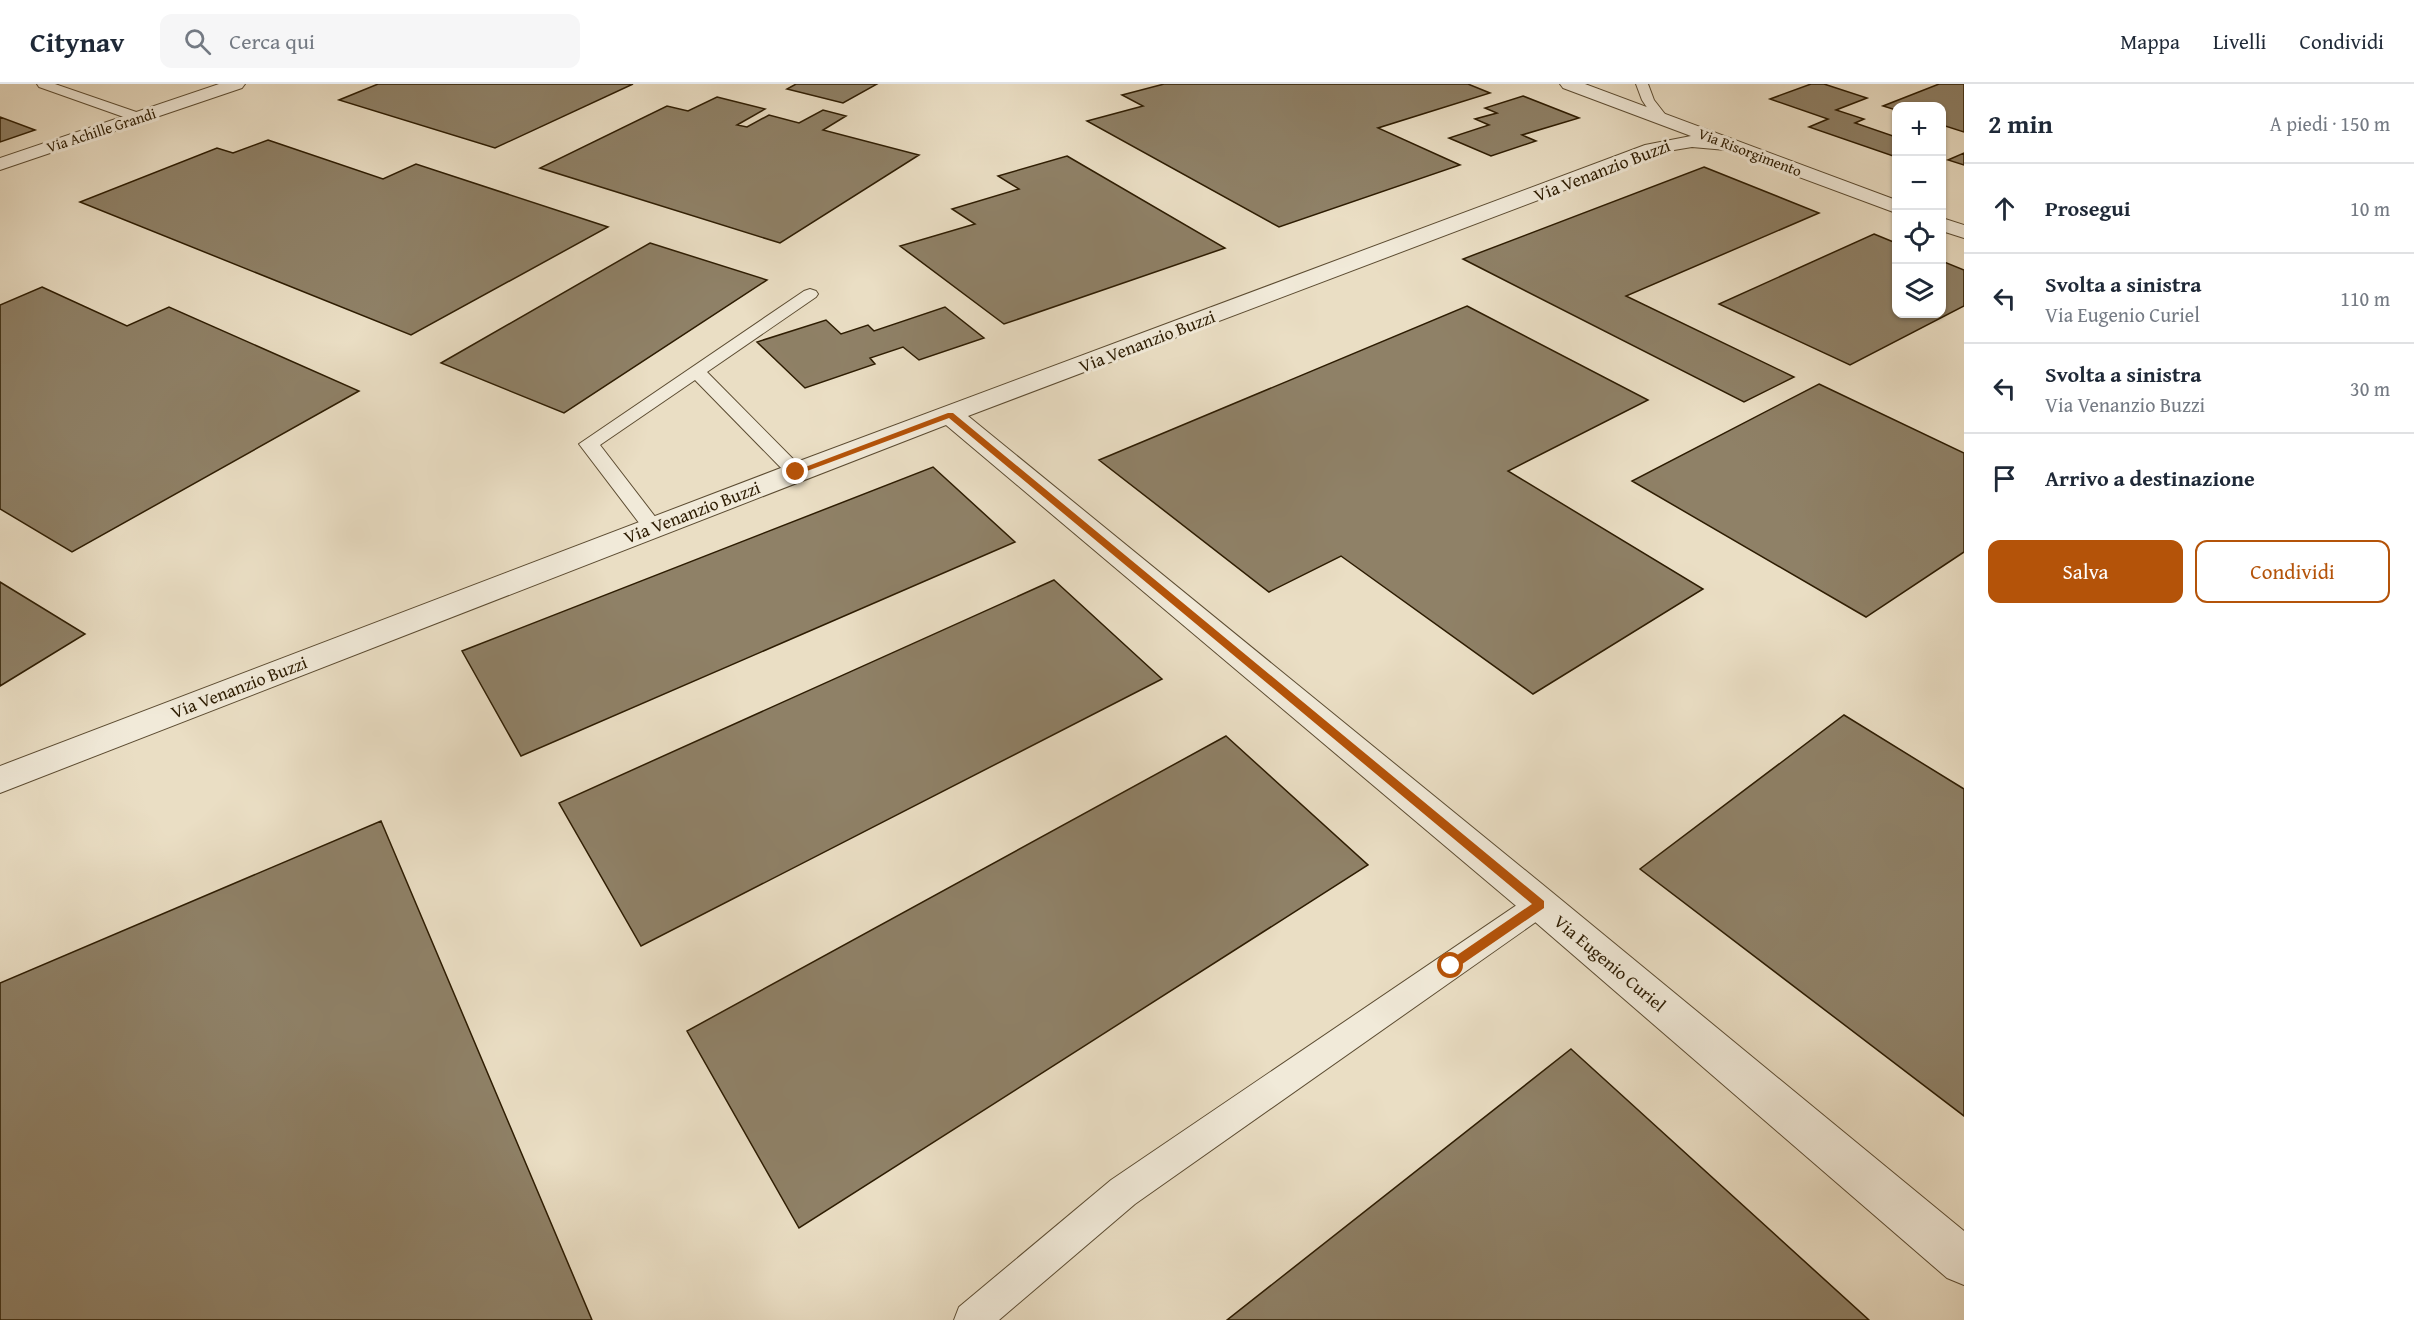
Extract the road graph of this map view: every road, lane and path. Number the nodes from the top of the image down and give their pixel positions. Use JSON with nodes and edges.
{"nodes":[{"id":1,"x":43,"y":84,"type":"edge"},
{"id":2,"x":236,"y":84,"type":"edge"},
{"id":3,"x":1569,"y":84,"type":"edge"},
{"id":4,"x":1642,"y":84,"type":"edge"},
{"id":5,"x":140,"y":118,"type":"junction"},
{"id":6,"x":1661,"y":118,"type":"junction"},
{"id":7,"x":1727,"y":144,"type":"junction"},
{"id":8,"x":0,"y":164,"type":"edge"},
{"id":9,"x":1892,"y":206,"type":"edge"},
{"id":10,"x":1946,"y":226,"type":"edge"},
{"id":11,"x":1964,"y":232,"type":"edge"},
{"id":12,"x":810,"y":294,"type":"dead end"},
{"id":13,"x":696,"y":371,"type":"junction"},
{"id":14,"x":950,"y":415,"type":"junction"},
{"id":15,"x":796,"y":472,"type":"junction"},
{"id":16,"x":652,"y":527,"type":"junction"},
{"id":17,"x":0,"y":780,"type":"edge"},
{"id":18,"x":1540,"y":904,"type":"junction"},
{"id":19,"x":1964,"y":1261,"type":"edge"},
{"id":20,"x":972,"y":1320,"type":"edge"}],
"edges":[{"from":1,"to":5,"type":"lane"},
{"from":2,"to":5,"type":"street","name":"Via Achille Grandi"},
{"from":3,"to":6,"type":"street","name":"Via Risorgimento"},
{"from":4,"to":6,"type":"lane"},
{"from":5,"to":8,"type":"street","name":"Via Achille Grandi"},
{"from":6,"to":7,"type":"street","name":"Via Risorgimento"},
{"from":7,"to":9,"type":"street","name":"Via Risorgimento"},
{"from":7,"to":14,"type":"street","name":"Via Venanzio Buzzi"},
{"from":10,"to":11,"type":"street"},
{"from":12,"to":13,"type":"lane"},
{"from":13,"to":15,"type":"lane"},
{"from":13,"to":16,"type":"lane"},
{"from":14,"to":15,"type":"street","name":"Via Venanzio Buzzi"},
{"from":14,"to":18,"type":"street","name":"Via Eugenio Curiel"},
{"from":15,"to":16,"type":"street","name":"Via Venanzio Buzzi"},
{"from":16,"to":17,"type":"street","name":"Via Venanzio Buzzi"},
{"from":18,"to":19,"type":"street","name":"Via Eugenio Curiel"},
{"from":18,"to":20,"type":"lane"}]}
